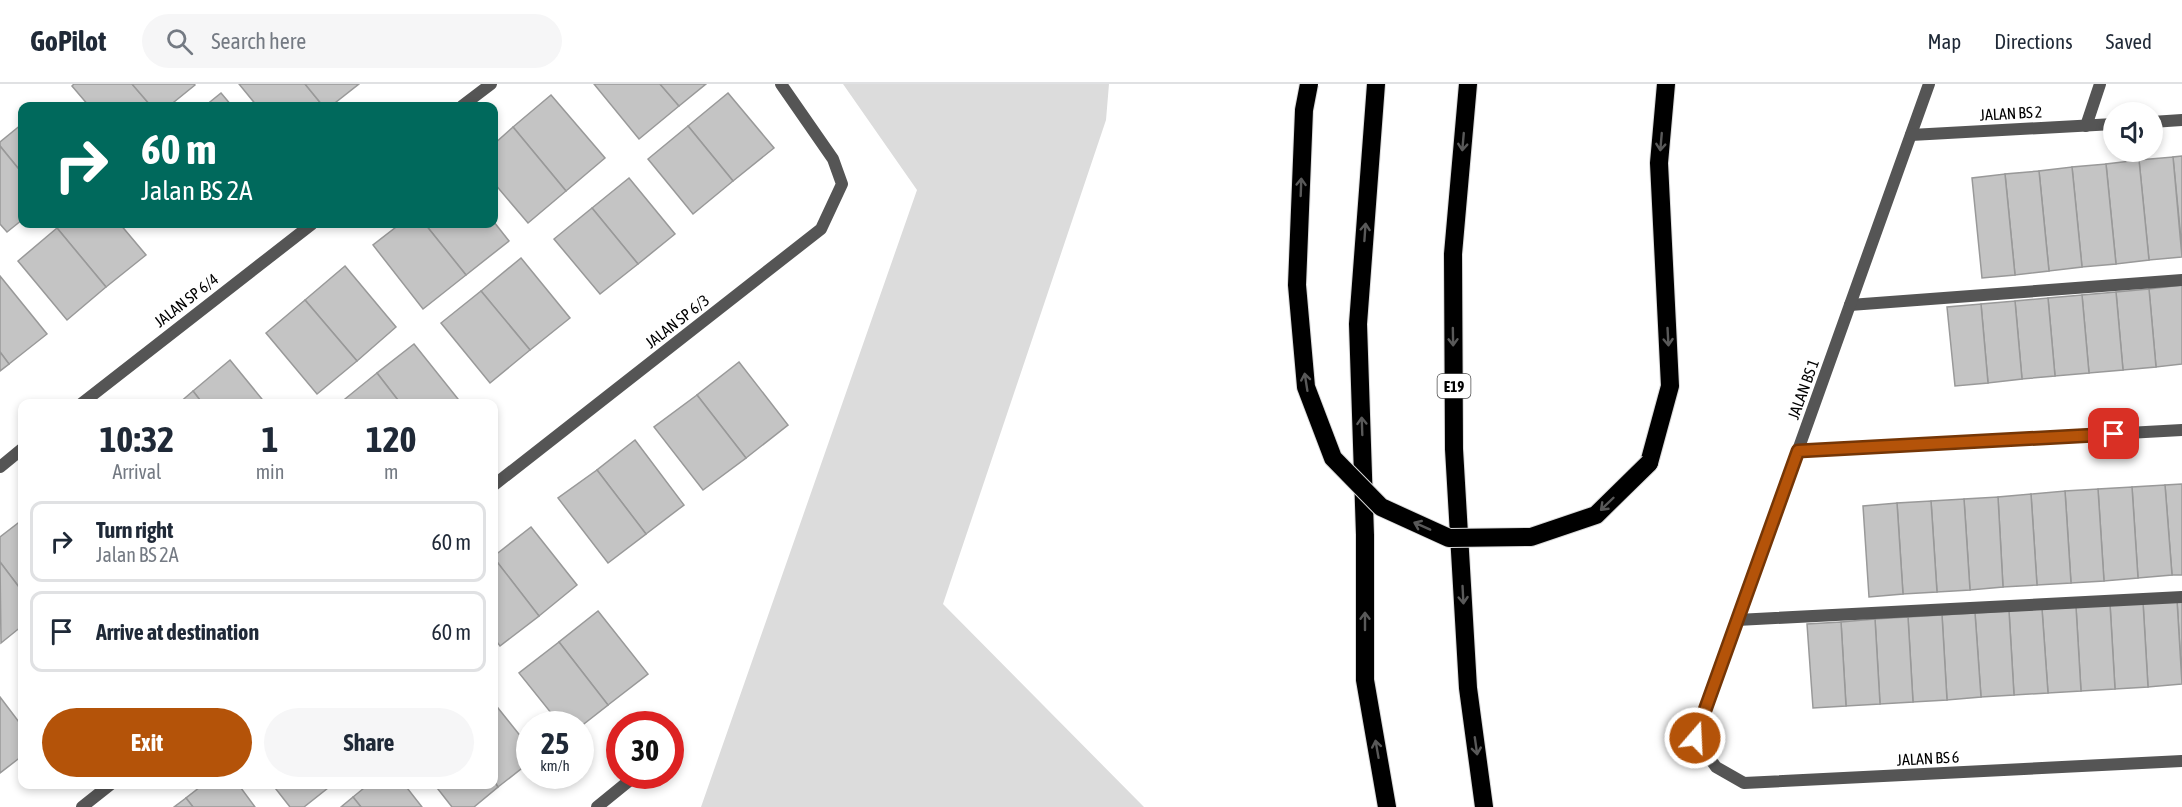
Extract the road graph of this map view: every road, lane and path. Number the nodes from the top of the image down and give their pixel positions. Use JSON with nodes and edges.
{"nodes":[{"id":1,"x":491,"y":84,"type":"edge"},
{"id":2,"x":782,"y":84,"type":"edge"},
{"id":3,"x":1309,"y":84,"type":"edge"},
{"id":4,"x":1376,"y":84,"type":"edge"},
{"id":5,"x":1468,"y":84,"type":"edge"},
{"id":6,"x":1666,"y":84,"type":"edge"},
{"id":7,"x":1929,"y":84,"type":"edge"},
{"id":8,"x":2100,"y":84,"type":"edge"},
{"id":9,"x":467,"y":102,"type":"edge"},
{"id":10,"x":2182,"y":120,"type":"edge"},
{"id":11,"x":2163,"y":121,"type":"edge"},
{"id":12,"x":2103,"y":125,"type":"edge"},
{"id":13,"x":2086,"y":126,"type":"junction"},
{"id":14,"x":1911,"y":135,"type":"junction"},
{"id":15,"x":307,"y":228,"type":"edge"},
{"id":16,"x":2182,"y":280,"type":"edge"},
{"id":17,"x":1850,"y":305,"type":"junction"},
{"id":18,"x":87,"y":399,"type":"edge"},
{"id":19,"x":2182,"y":430,"type":"edge"},
{"id":20,"x":1798,"y":451,"type":"junction"},
{"id":21,"x":18,"y":452,"type":"edge"},
{"id":22,"x":0,"y":467,"type":"edge"},
{"id":23,"x":498,"y":482,"type":"edge"},
{"id":24,"x":2182,"y":597,"type":"edge"},
{"id":25,"x":1737,"y":620,"type":"junction"},
{"id":26,"x":1695,"y":738,"type":"joint"},
{"id":27,"x":2182,"y":761,"type":"edge"},
{"id":28,"x":105,"y":789,"type":"edge"},
{"id":29,"x":619,"y":789,"type":"edge"},
{"id":30,"x":82,"y":807,"type":"edge"},
{"id":31,"x":597,"y":807,"type":"edge"},
{"id":32,"x":1387,"y":807,"type":"edge"},
{"id":33,"x":1484,"y":807,"type":"edge"}],
"edges":[{"from":1,"to":9,"type":"street"},
{"from":2,"to":23,"type":"street","name":"JALAN SP 6/3"},
{"from":6,"to":3,"type":"highway","one_way":true,"bridge":true},
{"from":32,"to":4,"type":"highway","one_way":true},
{"from":5,"to":33,"type":"highway","number":"E19","one_way":true},
{"from":7,"to":14,"type":"street","name":"JALAN BS 1"},
{"from":8,"to":13,"type":"street"},
{"from":10,"to":11,"type":"street"},
{"from":12,"to":13,"type":"street","name":"JALAN BS 2"},
{"from":13,"to":14,"type":"street","name":"JALAN BS 2"},
{"from":14,"to":17,"type":"street","name":"JALAN BS 1"},
{"from":15,"to":18,"type":"street","name":"JALAN SP 6/4"},
{"from":16,"to":17,"type":"street"},
{"from":17,"to":20,"type":"street","name":"JALAN BS 1"},
{"from":19,"to":20,"type":"street"},
{"from":20,"to":25,"type":"street","name":"JALAN BS 1"},
{"from":21,"to":22,"type":"street"},
{"from":24,"to":25,"type":"street"},
{"from":25,"to":26,"type":"street","name":"JALAN BS 1"},
{"from":26,"to":27,"type":"street","name":"JALAN BS 6"},
{"from":28,"to":30,"type":"street"},
{"from":29,"to":31,"type":"street"}]}
